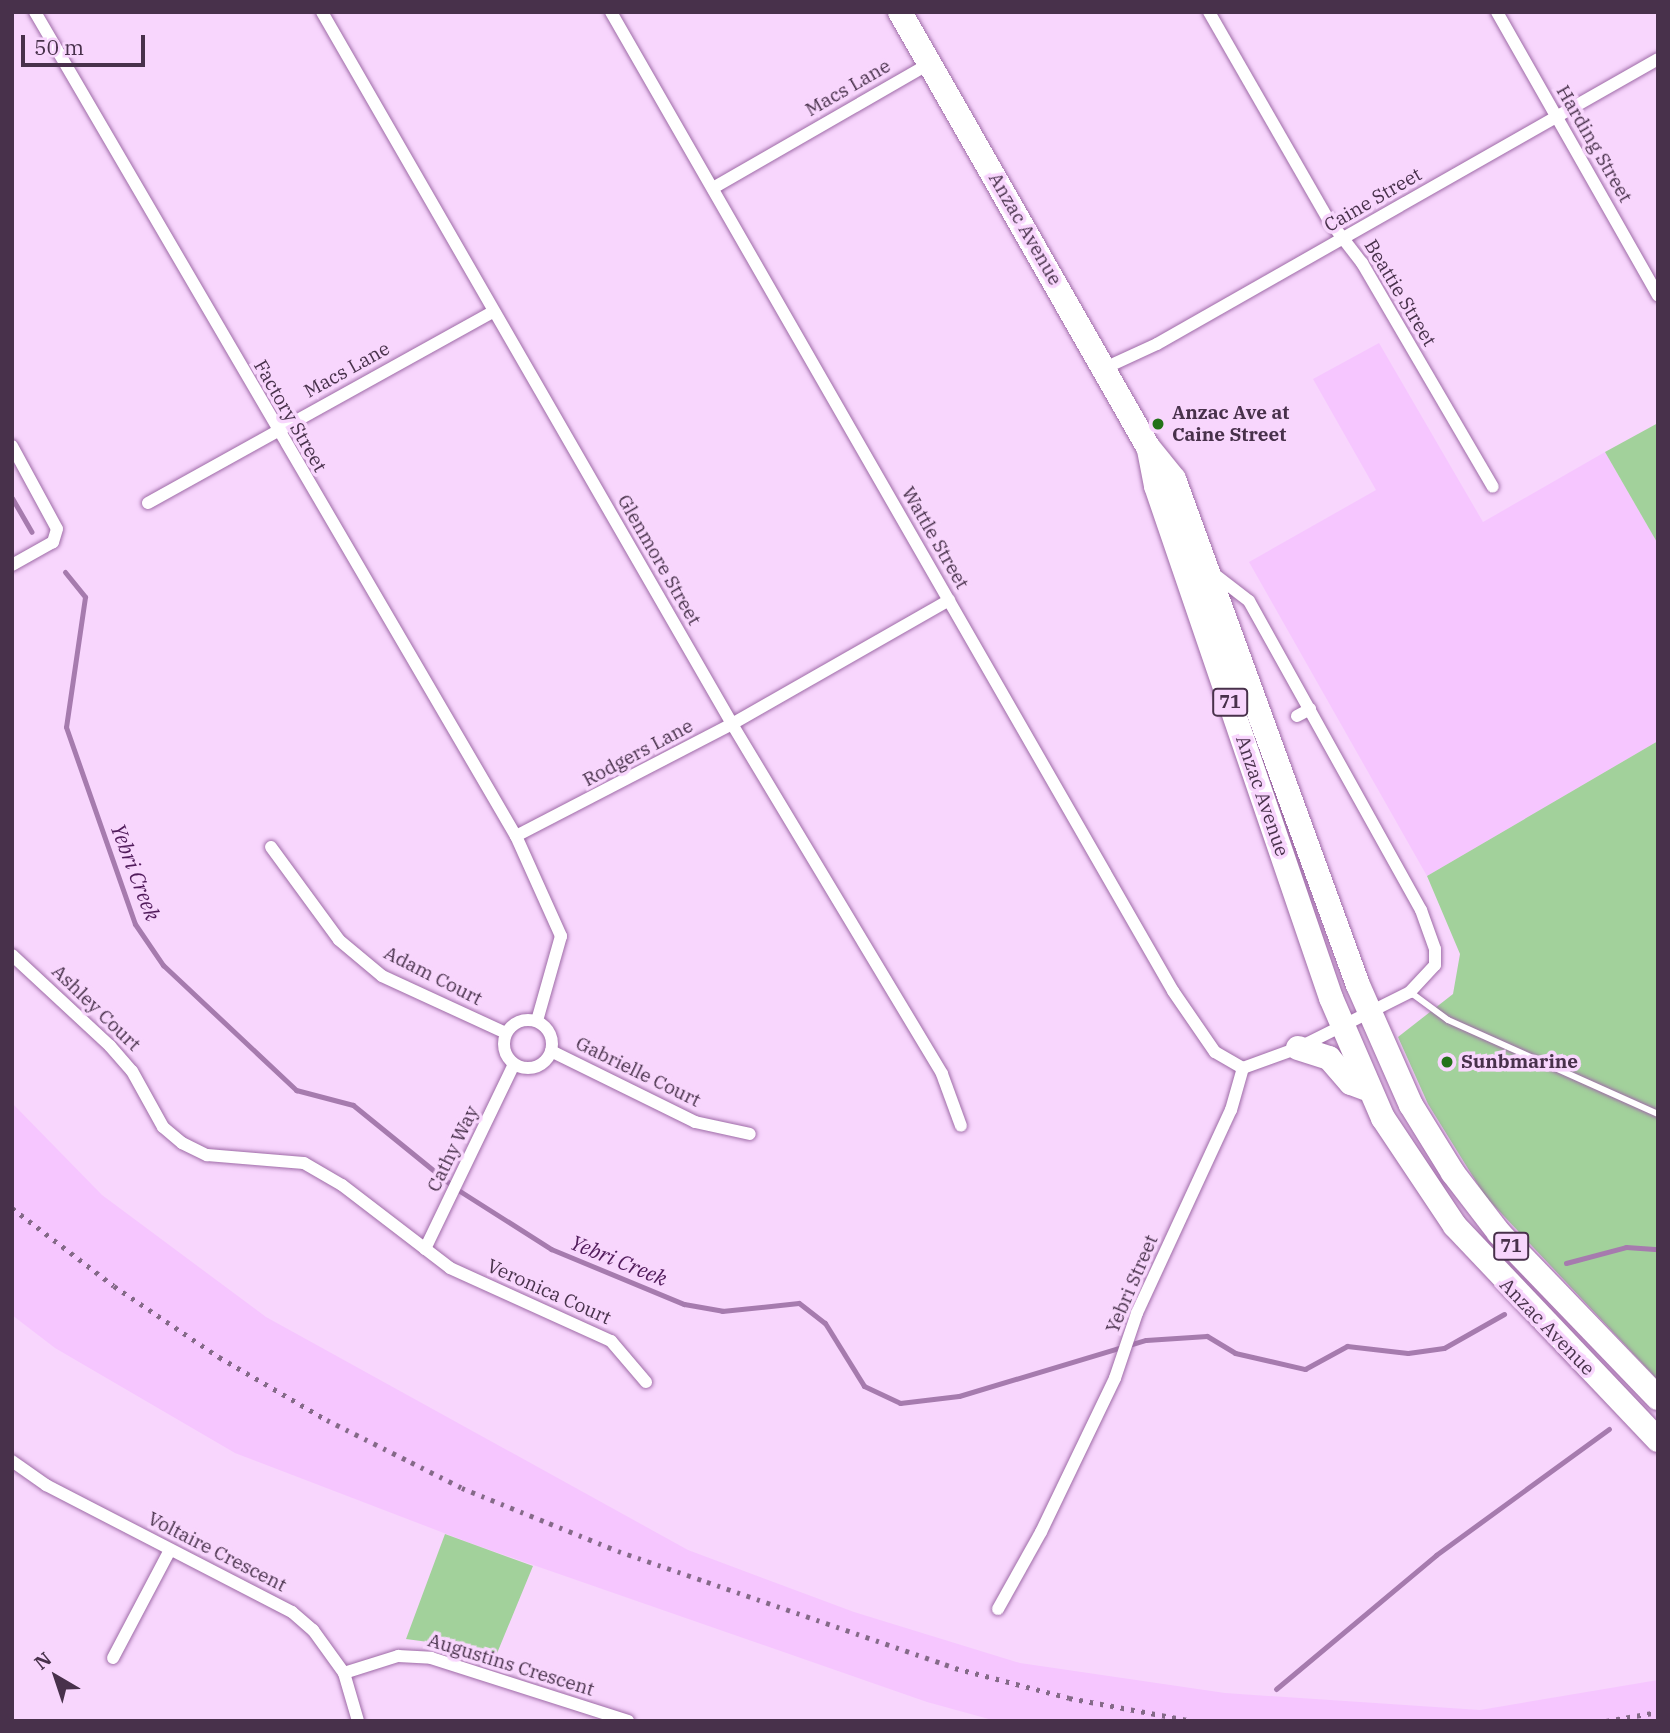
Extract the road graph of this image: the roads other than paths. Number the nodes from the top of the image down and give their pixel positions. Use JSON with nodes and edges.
{"nodes":[{"id":1,"x":35,"y":12,"type":"edge"},
{"id":2,"x":322,"y":12,"type":"edge"},
{"id":3,"x":611,"y":12,"type":"edge"},
{"id":4,"x":900,"y":12,"type":"edge"},
{"id":5,"x":1209,"y":12,"type":"edge"},
{"id":6,"x":1497,"y":12,"type":"edge"},
{"id":7,"x":1658,"y":59,"type":"edge"},
{"id":8,"x":930,"y":63,"type":"junction"},
{"id":9,"x":1557,"y":117,"type":"junction"},
{"id":10,"x":713,"y":188,"type":"junction"},
{"id":11,"x":1344,"y":239,"type":"junction"},
{"id":12,"x":1658,"y":295,"type":"edge"},
{"id":13,"x":493,"y":312,"type":"junction"},
{"id":14,"x":1105,"y":368,"type":"junction"},
{"id":15,"x":276,"y":431,"type":"junction"},
{"id":16,"x":12,"y":446,"type":"edge"},
{"id":17,"x":1149,"y":447,"type":"junction"},
{"id":18,"x":1493,"y":487,"type":"dead end"},
{"id":19,"x":148,"y":503,"type":"dead end"},
{"id":20,"x":12,"y":565,"type":"edge"},
{"id":21,"x":1209,"y":570,"type":"junction"},
{"id":22,"x":949,"y":600,"type":"junction"},
{"id":23,"x":1310,"y":709,"type":"junction"},
{"id":24,"x":1297,"y":716,"type":"dead end"},
{"id":25,"x":732,"y":724,"type":"junction"},
{"id":26,"x":516,"y":836,"type":"junction"},
{"id":27,"x":271,"y":847,"type":"dead end"},
{"id":28,"x":12,"y":955,"type":"edge"},
{"id":29,"x":1410,"y":992,"type":"junction"},
{"id":30,"x":1369,"y":1012,"type":"junction"},
{"id":31,"x":537,"y":1021,"type":"junction"},
{"id":32,"x":1342,"y":1025,"type":"junction"},
{"id":33,"x":506,"y":1033,"type":"junction"},
{"id":34,"x":1298,"y":1048,"type":"junction"},
{"id":35,"x":551,"y":1051,"type":"junction"},
{"id":36,"x":514,"y":1064,"type":"junction"},
{"id":37,"x":1243,"y":1068,"type":"junction"},
{"id":38,"x":1369,"y":1090,"type":"junction"},
{"id":39,"x":1658,"y":1114,"type":"edge"},
{"id":40,"x":961,"y":1126,"type":"dead end"},
{"id":41,"x":750,"y":1134,"type":"dead end"},
{"id":42,"x":425,"y":1249,"type":"junction"},
{"id":43,"x":646,"y":1382,"type":"dead end"},
{"id":44,"x":1658,"y":1398,"type":"edge"},
{"id":45,"x":1658,"y":1440,"type":"edge"},
{"id":46,"x":12,"y":1461,"type":"edge"},
{"id":47,"x":170,"y":1550,"type":"junction"},
{"id":48,"x":998,"y":1609,"type":"dead end"},
{"id":49,"x":113,"y":1658,"type":"dead end"},
{"id":50,"x":344,"y":1673,"type":"junction"},
{"id":51,"x":358,"y":1721,"type":"edge"},
{"id":52,"x":628,"y":1721,"type":"edge"}],
"edges":[{"from":1,"to":15,"type":"street","name":"Factory Street"},
{"from":2,"to":13,"type":"street","name":"Glenmore Street"},
{"from":3,"to":10,"type":"street","name":"Wattle Street"},
{"from":4,"to":8,"type":"highway","name":"Anzac Avenue","number":"71"},
{"from":5,"to":11,"type":"street","name":"Beattie Street"},
{"from":6,"to":9,"type":"street","name":"Harding Street"},
{"from":7,"to":9,"type":"street","name":"Caine Street"},
{"from":8,"to":10,"type":"street","name":"Macs Lane"},
{"from":8,"to":14,"type":"highway","name":"Anzac Avenue","number":"71"},
{"from":9,"to":11,"type":"street","name":"Caine Street"},
{"from":9,"to":12,"type":"street","name":"Harding Street"},
{"from":10,"to":22,"type":"street","name":"Wattle Street"},
{"from":11,"to":14,"type":"street","name":"Caine Street"},
{"from":11,"to":18,"type":"street","name":"Beattie Street"},
{"from":13,"to":15,"type":"street","name":"Macs Lane"},
{"from":13,"to":25,"type":"street","name":"Glenmore Street"},
{"from":14,"to":17,"type":"highway","name":"Anzac Avenue","number":"71"},
{"from":15,"to":19,"type":"street","name":"Macs Lane"},
{"from":15,"to":26,"type":"street","name":"Factory Street"},
{"from":16,"to":20,"type":"street"},
{"from":17,"to":21,"type":"highway","name":"Anzac Avenue","number":"71"},
{"from":17,"to":32,"type":"highway","name":"Anzac Avenue","number":"71"},
{"from":21,"to":23,"type":"street"},
{"from":21,"to":30,"type":"highway","name":"Anzac Avenue","number":"71"},
{"from":22,"to":25,"type":"street","name":"Rodgers Lane"},
{"from":22,"to":37,"type":"street","name":"Wattle Street"},
{"from":23,"to":24,"type":"street"},
{"from":23,"to":29,"type":"street"},
{"from":25,"to":26,"type":"street","name":"Rodgers Lane"},
{"from":25,"to":40,"type":"street","name":"Glenmore Street"},
{"from":26,"to":31,"type":"street"},
{"from":27,"to":33,"type":"street","name":"Adam Court"},
{"from":28,"to":42,"type":"street","name":"Ashley Court"},
{"from":29,"to":30,"type":"street"},
{"from":29,"to":39,"type":"lane"},
{"from":30,"to":32,"type":"street"},
{"from":30,"to":44,"type":"highway","name":"Anzac Avenue","number":"71"},
{"from":31,"to":33,"type":"street"},
{"from":31,"to":35,"type":"street"},
{"from":32,"to":34,"type":"street"},
{"from":32,"to":38,"type":"highway","name":"Anzac Avenue","number":"71"},
{"from":33,"to":36,"type":"street"},
{"from":34,"to":37,"type":"street"},
{"from":34,"to":38,"type":"highway"},
{"from":35,"to":36,"type":"street"},
{"from":35,"to":41,"type":"street","name":"Gabrielle Court"},
{"from":36,"to":42,"type":"street","name":"Cathy Way"},
{"from":37,"to":48,"type":"street","name":"Yebri Street"},
{"from":38,"to":45,"type":"highway","name":"Anzac Avenue","number":"71"},
{"from":42,"to":43,"type":"street","name":"Veronica Court"},
{"from":46,"to":47,"type":"street","name":"Voltaire Crescent"},
{"from":47,"to":49,"type":"street"},
{"from":47,"to":50,"type":"street","name":"Voltaire Crescent"},
{"from":50,"to":51,"type":"street","name":"Voltaire Crescent"},
{"from":50,"to":52,"type":"street","name":"Augustins Crescent"}]}
